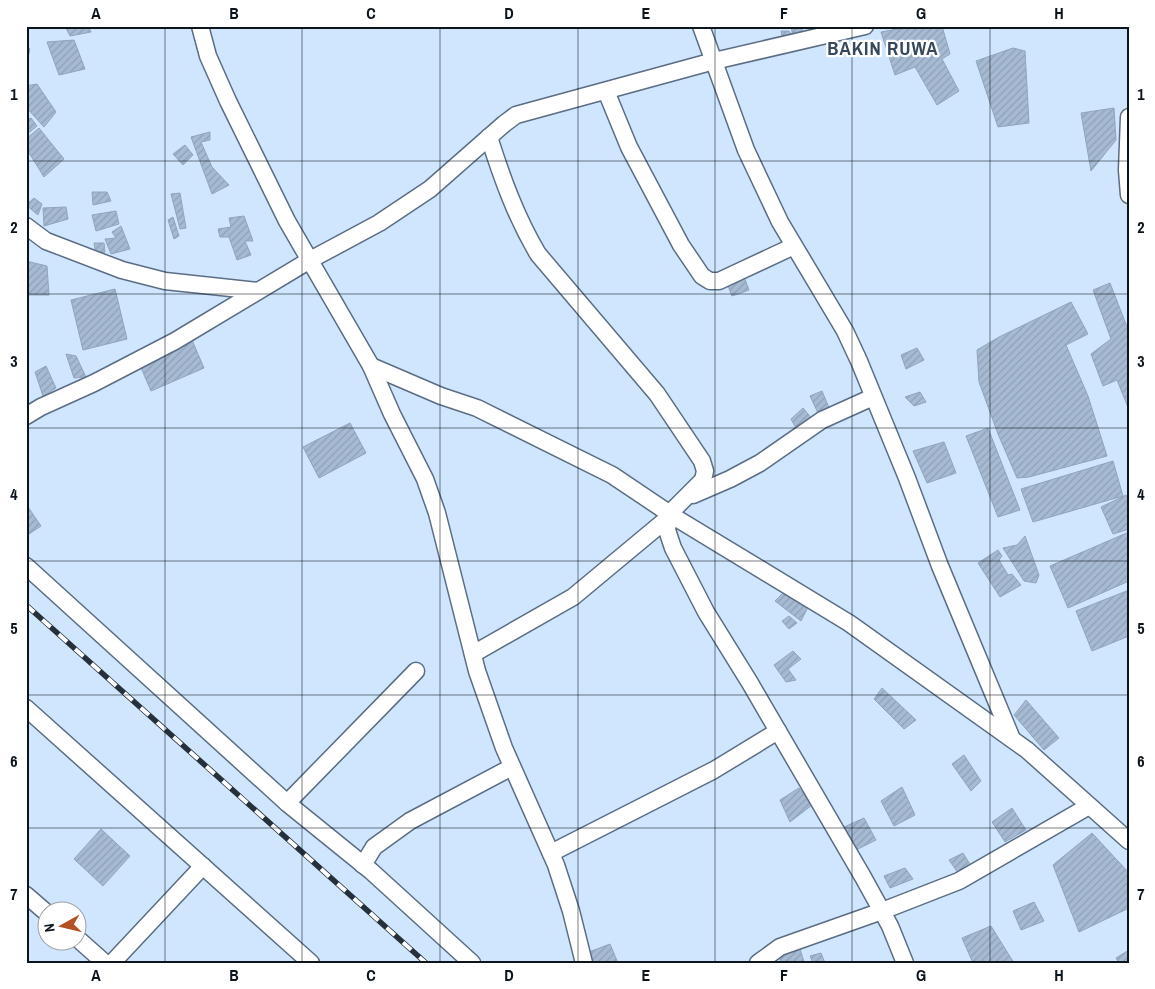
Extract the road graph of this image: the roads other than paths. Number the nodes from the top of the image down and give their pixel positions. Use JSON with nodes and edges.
{"nodes":[{"id":1,"x":200,"y":26,"type":"edge"},
{"id":2,"x":701,"y":26,"type":"edge"},
{"id":3,"x":865,"y":26,"type":"edge"},
{"id":4,"x":834,"y":30,"type":"edge"},
{"id":5,"x":714,"y":61,"type":"junction"},
{"id":6,"x":606,"y":91,"type":"junction"},
{"id":7,"x":1129,"y":117,"type":"edge"},
{"id":8,"x":489,"y":137,"type":"junction"},
{"id":9,"x":1129,"y":195,"type":"edge"},
{"id":10,"x":26,"y":226,"type":"edge"},
{"id":11,"x":26,"y":238,"type":"edge"},
{"id":12,"x":46,"y":241,"type":"junction"},
{"id":13,"x":794,"y":246,"type":"junction"},
{"id":14,"x":310,"y":260,"type":"junction"},
{"id":15,"x":258,"y":292,"type":"junction"},
{"id":16,"x":371,"y":366,"type":"junction"},
{"id":17,"x":873,"y":397,"type":"junction"},
{"id":18,"x":26,"y":416,"type":"edge"},
{"id":19,"x":684,"y":498,"type":"junction"},
{"id":20,"x":668,"y":516,"type":"junction"},
{"id":21,"x":26,"y":566,"type":"edge"},
{"id":22,"x":473,"y":654,"type":"junction"},
{"id":23,"x":416,"y":671,"type":"dead end"},
{"id":24,"x":26,"y":708,"type":"edge"},
{"id":25,"x":778,"y":731,"type":"junction"},
{"id":26,"x":1012,"y":739,"type":"junction"},
{"id":27,"x":512,"y":767,"type":"junction"},
{"id":28,"x":287,"y":803,"type":"junction"},
{"id":29,"x":1089,"y":806,"type":"junction"},
{"id":30,"x":1129,"y":841,"type":"edge"},
{"id":31,"x":551,"y":853,"type":"junction"},
{"id":32,"x":363,"y":865,"type":"junction"},
{"id":33,"x":203,"y":866,"type":"junction"},
{"id":34,"x":26,"y":895,"type":"edge"},
{"id":35,"x":38,"y":905,"type":"edge"},
{"id":36,"x":882,"y":911,"type":"junction"},
{"id":37,"x":88,"y":948,"type":"edge"},
{"id":38,"x":105,"y":963,"type":"edge"},
{"id":39,"x":112,"y":963,"type":"edge"},
{"id":40,"x":311,"y":963,"type":"edge"},
{"id":41,"x":472,"y":963,"type":"edge"},
{"id":42,"x":584,"y":963,"type":"edge"},
{"id":43,"x":758,"y":963,"type":"edge"},
{"id":44,"x":905,"y":963,"type":"edge"}],
"edges":[{"from":1,"to":14,"type":"street"},
{"from":2,"to":5,"type":"street"},
{"from":3,"to":4,"type":"street"},
{"from":4,"to":5,"type":"street"},
{"from":5,"to":6,"type":"street"},
{"from":5,"to":13,"type":"street"},
{"from":6,"to":8,"type":"street"},
{"from":6,"to":13,"type":"street"},
{"from":7,"to":9,"type":"street"},
{"from":8,"to":14,"type":"street"},
{"from":8,"to":19,"type":"street"},
{"from":10,"to":12,"type":"street"},
{"from":11,"to":12,"type":"street"},
{"from":12,"to":15,"type":"street"},
{"from":13,"to":17,"type":"street"},
{"from":14,"to":15,"type":"street"},
{"from":14,"to":16,"type":"street"},
{"from":15,"to":18,"type":"street"},
{"from":16,"to":20,"type":"street"},
{"from":16,"to":22,"type":"street"},
{"from":17,"to":19,"type":"street"},
{"from":17,"to":26,"type":"street"},
{"from":19,"to":20,"type":"street"},
{"from":20,"to":22,"type":"street"},
{"from":20,"to":25,"type":"street"},
{"from":20,"to":26,"type":"street"},
{"from":21,"to":28,"type":"street"},
{"from":22,"to":27,"type":"street"},
{"from":23,"to":28,"type":"street"},
{"from":24,"to":33,"type":"street"},
{"from":25,"to":31,"type":"street"},
{"from":25,"to":36,"type":"street"},
{"from":26,"to":29,"type":"street"},
{"from":27,"to":31,"type":"street"},
{"from":27,"to":32,"type":"street"},
{"from":28,"to":32,"type":"street"},
{"from":29,"to":30,"type":"street"},
{"from":29,"to":36,"type":"street"},
{"from":31,"to":42,"type":"street"},
{"from":32,"to":41,"type":"street"},
{"from":33,"to":39,"type":"street"},
{"from":33,"to":40,"type":"street"},
{"from":34,"to":35,"type":"street"},
{"from":36,"to":43,"type":"street"},
{"from":36,"to":44,"type":"street"},
{"from":37,"to":38,"type":"street"}]}
